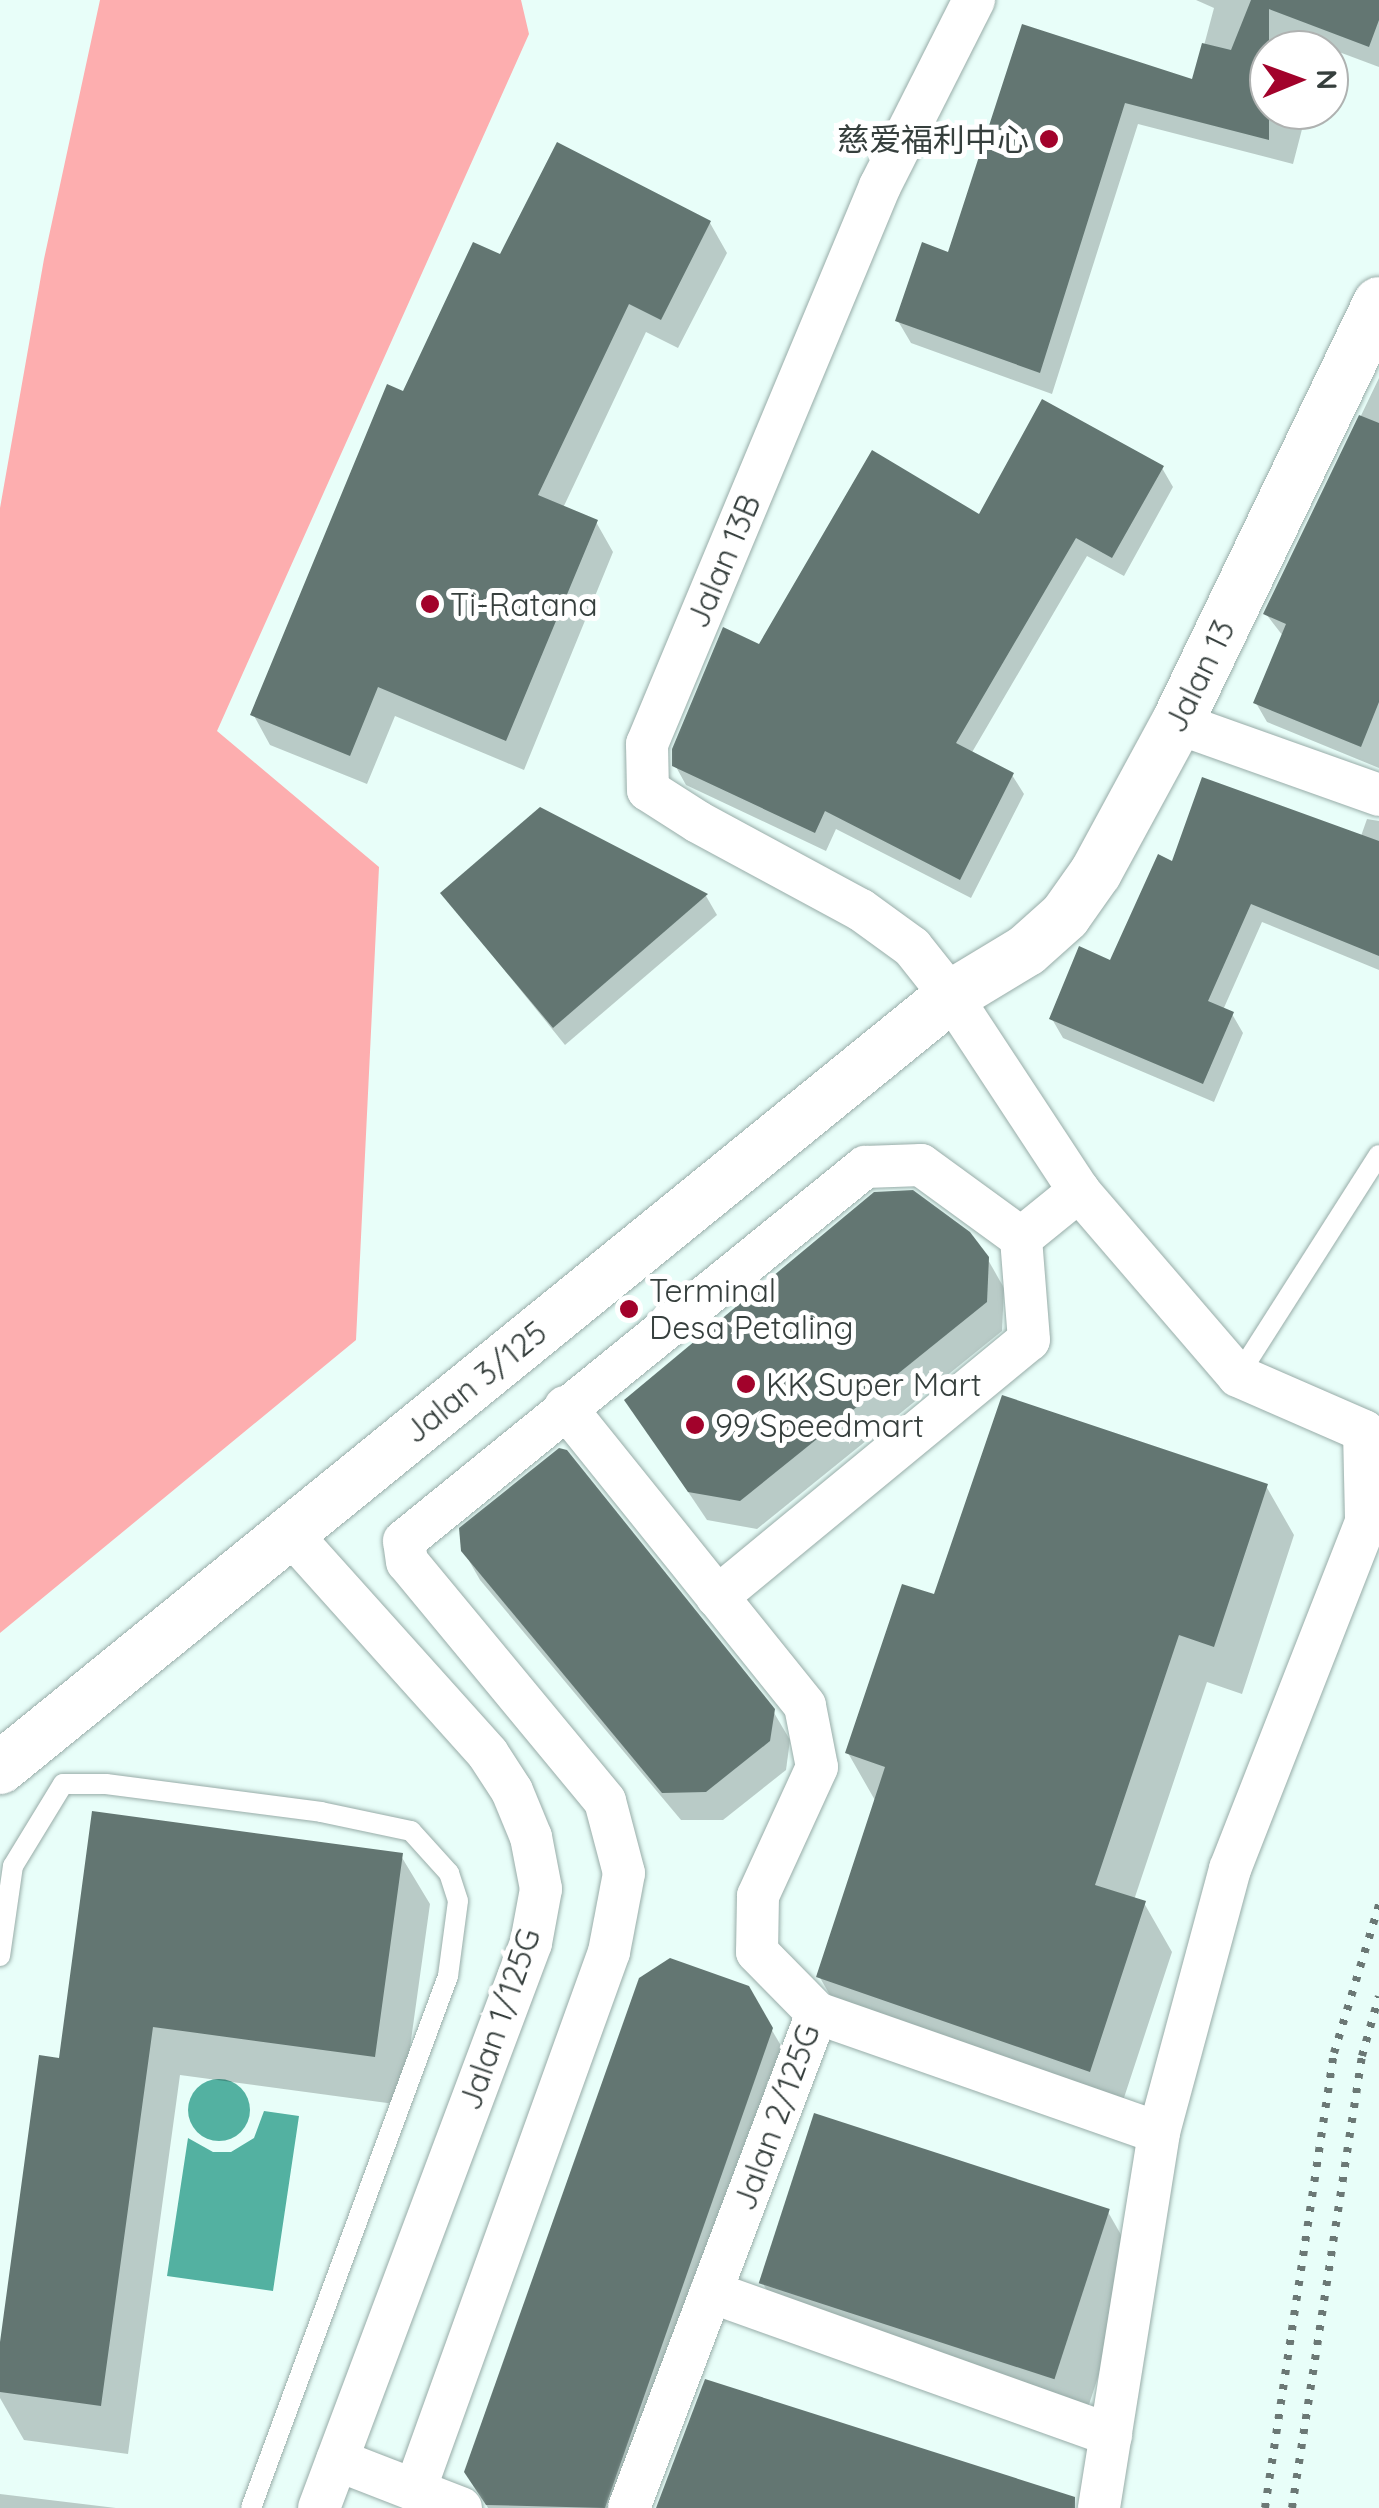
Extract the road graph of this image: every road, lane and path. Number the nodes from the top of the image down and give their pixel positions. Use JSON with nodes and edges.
{"nodes":[{"id":1,"x":974,"y":0,"type":"edge"},
{"id":2,"x":1379,"y":303,"type":"edge"},
{"id":3,"x":1177,"y":723,"type":"junction"},
{"id":4,"x":1379,"y":796,"type":"edge"},
{"id":5,"x":951,"y":996,"type":"junction"},
{"id":6,"x":1379,"y":1155,"type":"edge"},
{"id":7,"x":1079,"y":1191,"type":"junction"},
{"id":8,"x":1021,"y":1238,"type":"junction"},
{"id":9,"x":1238,"y":1376,"type":"junction"},
{"id":10,"x":565,"y":1407,"type":"junction"},
{"id":11,"x":289,"y":1532,"type":"junction"},
{"id":12,"x":717,"y":1597,"type":"junction"},
{"id":13,"x":0,"y":1768,"type":"edge"},
{"id":14,"x":0,"y":1956,"type":"edge"},
{"id":15,"x":817,"y":2014,"type":"junction"},
{"id":16,"x":1159,"y":2132,"type":"junction"},
{"id":17,"x":711,"y":2292,"type":"junction"},
{"id":18,"x":1111,"y":2435,"type":"junction"},
{"id":19,"x":337,"y":2460,"type":"junction"},
{"id":20,"x":415,"y":2490,"type":"junction"},
{"id":21,"x":252,"y":2508,"type":"edge"},
{"id":22,"x":319,"y":2508,"type":"edge"},
{"id":23,"x":461,"y":2508,"type":"edge"},
{"id":24,"x":629,"y":2508,"type":"edge"},
{"id":25,"x":1099,"y":2508,"type":"edge"}],
"edges":[{"from":1,"to":5,"type":"street","name":"Jalan 13B"},
{"from":2,"to":3,"type":"street","name":"Jalan 13"},
{"from":3,"to":4,"type":"street"},
{"from":3,"to":5,"type":"street","name":"Jalan 13"},
{"from":5,"to":7,"type":"street"},
{"from":5,"to":11,"type":"street","name":"Jalan 3/125"},
{"from":6,"to":9,"type":"lane"},
{"from":7,"to":8,"type":"street"},
{"from":7,"to":9,"type":"street"},
{"from":8,"to":10,"type":"street"},
{"from":8,"to":12,"type":"street"},
{"from":9,"to":16,"type":"street"},
{"from":10,"to":12,"type":"street","name":"Jalan 2/125G"},
{"from":10,"to":20,"type":"street"},
{"from":11,"to":13,"type":"street","name":"Jalan 3/125"},
{"from":11,"to":19,"type":"street","name":"Jalan 1/125G"},
{"from":12,"to":15,"type":"street","name":"Jalan 2/125G"},
{"from":14,"to":21,"type":"lane"},
{"from":15,"to":16,"type":"street"},
{"from":15,"to":17,"type":"street","name":"Jalan 2/125G"},
{"from":16,"to":18,"type":"street"},
{"from":17,"to":18,"type":"street"},
{"from":17,"to":24,"type":"street","name":"Jalan 2/125G"},
{"from":18,"to":25,"type":"street"},
{"from":19,"to":20,"type":"street"},
{"from":19,"to":22,"type":"street","name":"Jalan 1/125G"},
{"from":20,"to":23,"type":"street"}]}
